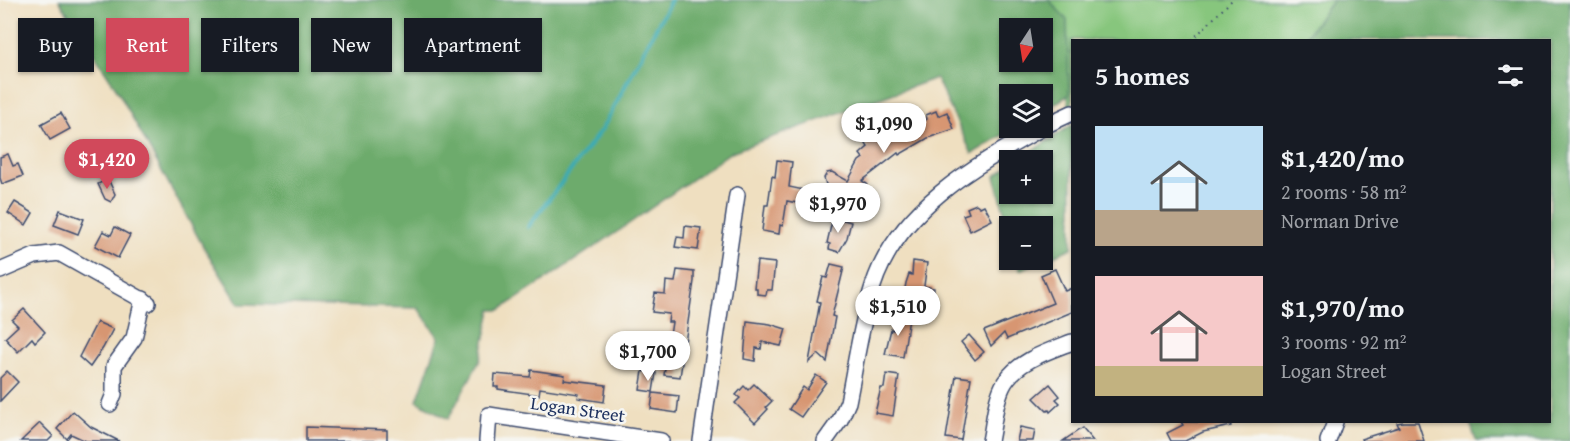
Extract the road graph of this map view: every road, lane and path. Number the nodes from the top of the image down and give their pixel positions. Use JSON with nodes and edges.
{"nodes":[{"id":1,"x":1232,"y":0,"type":"edge"},
{"id":2,"x":1193,"y":39,"type":"edge"},
{"id":3,"x":1071,"y":113,"type":"edge"},
{"id":4,"x":1053,"y":122,"type":"edge"},
{"id":5,"x":1024,"y":138,"type":"edge"},
{"id":6,"x":737,"y":195,"type":"dead end"},
{"id":7,"x":0,"y":271,"type":"edge"},
{"id":8,"x":1071,"y":342,"type":"edge"},
{"id":9,"x":110,"y":404,"type":"dead end"},
{"id":10,"x":1335,"y":423,"type":"edge"},
{"id":11,"x":487,"y":441,"type":"edge"},
{"id":12,"x":661,"y":441,"type":"edge"},
{"id":13,"x":701,"y":441,"type":"edge"},
{"id":14,"x":825,"y":441,"type":"edge"},
{"id":15,"x":990,"y":441,"type":"edge"},
{"id":16,"x":1328,"y":441,"type":"edge"}],
"edges":[{"from":1,"to":2,"type":"path"},
{"from":3,"to":4,"type":"street"},
{"from":5,"to":14,"type":"street"},
{"from":6,"to":13,"type":"street"},
{"from":7,"to":9,"type":"street"},
{"from":8,"to":15,"type":"street"},
{"from":10,"to":16,"type":"street"},
{"from":11,"to":12,"type":"street","name":"Logan Street"}]}
